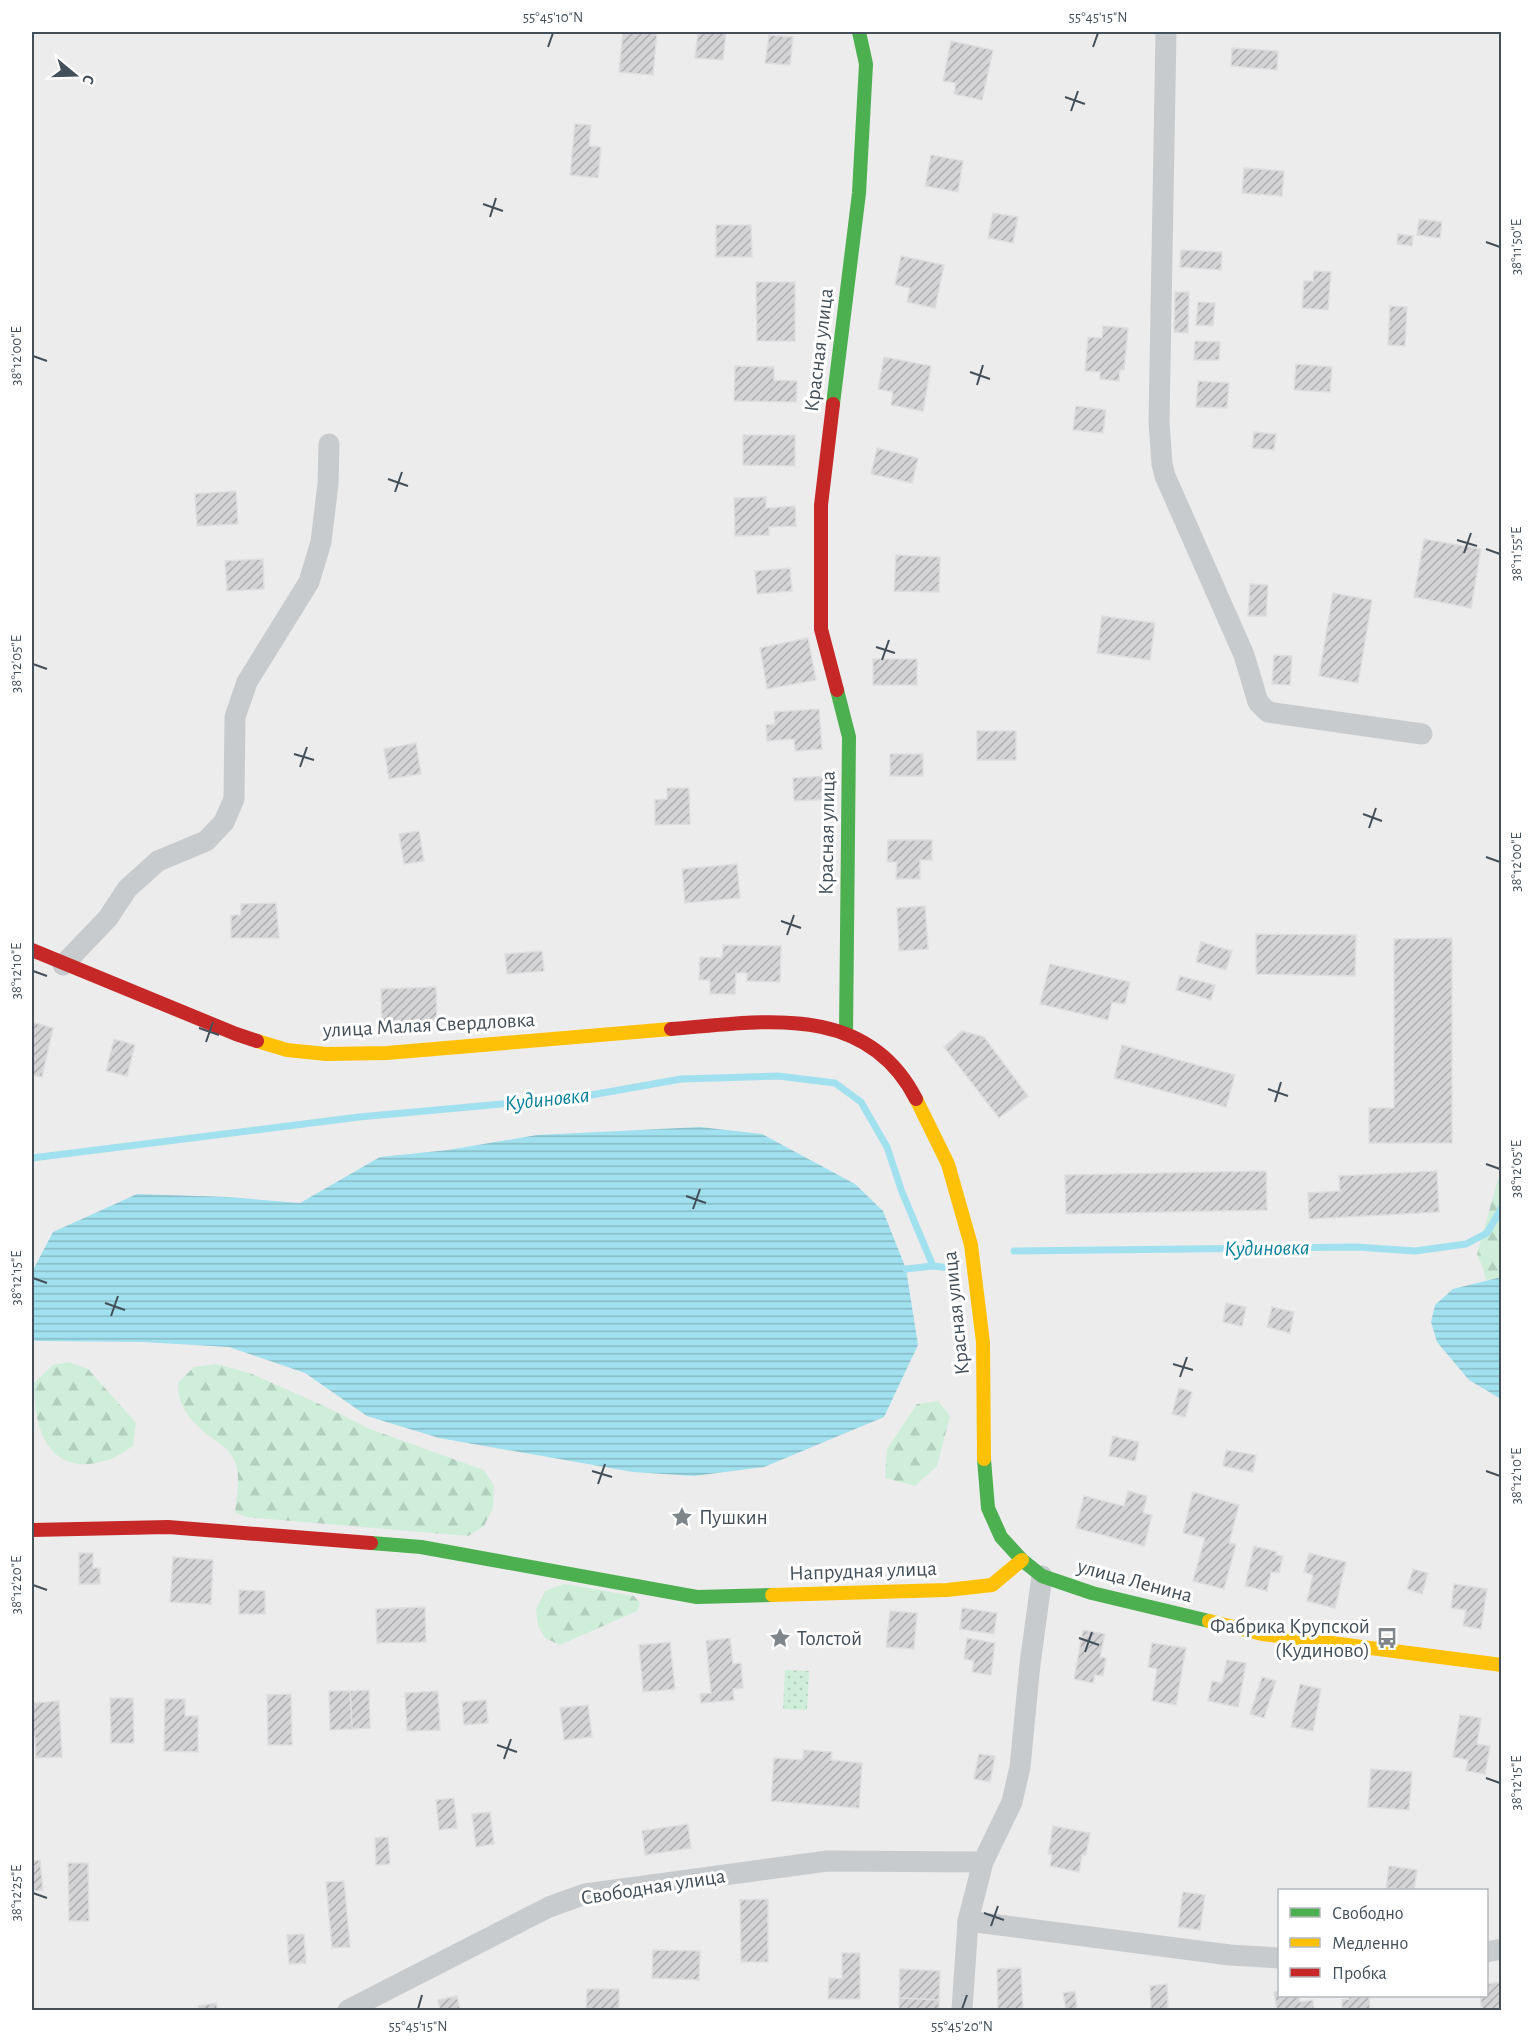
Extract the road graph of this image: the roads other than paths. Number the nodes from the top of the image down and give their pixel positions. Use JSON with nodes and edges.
{"nodes":[{"id":1,"x":859,"y":32,"type":"edge"},
{"id":2,"x":1166,"y":32,"type":"edge"},
{"id":3,"x":329,"y":444,"type":"dead end"},
{"id":4,"x":1422,"y":734,"type":"dead end"},
{"id":5,"x":32,"y":950,"type":"edge"},
{"id":6,"x":63,"y":965,"type":"junction"},
{"id":7,"x":846,"y":1034,"type":"junction"},
{"id":8,"x":32,"y":1530,"type":"edge"},
{"id":9,"x":1022,"y":1560,"type":"junction"},
{"id":10,"x":1042,"y":1576,"type":"junction"},
{"id":11,"x":1502,"y":1665,"type":"edge"},
{"id":12,"x":983,"y":1862,"type":"junction"},
{"id":13,"x":968,"y":1921,"type":"junction"},
{"id":14,"x":1278,"y":1958,"type":"edge"},
{"id":15,"x":348,"y":2010,"type":"edge"},
{"id":16,"x":962,"y":2010,"type":"edge"}],
"edges":[{"from":1,"to":7,"type":"street","name":"Красная улица"},
{"from":2,"to":4,"type":"street"},
{"from":3,"to":6,"type":"street"},
{"from":5,"to":6,"type":"street","name":"улица Малая Свердловка"},
{"from":6,"to":7,"type":"street","name":"улица Малая Свердловка"},
{"from":7,"to":9,"type":"street","name":"Красная улица"},
{"from":8,"to":9,"type":"street","name":"Напрудная улица"},
{"from":9,"to":10,"type":"street","name":"Красная улица"},
{"from":10,"to":11,"type":"street","name":"улица Ленина"},
{"from":10,"to":12,"type":"street"},
{"from":12,"to":13,"type":"street"},
{"from":12,"to":15,"type":"street","name":"Свободная улица"},
{"from":13,"to":14,"type":"street"},
{"from":13,"to":16,"type":"street"}]}
